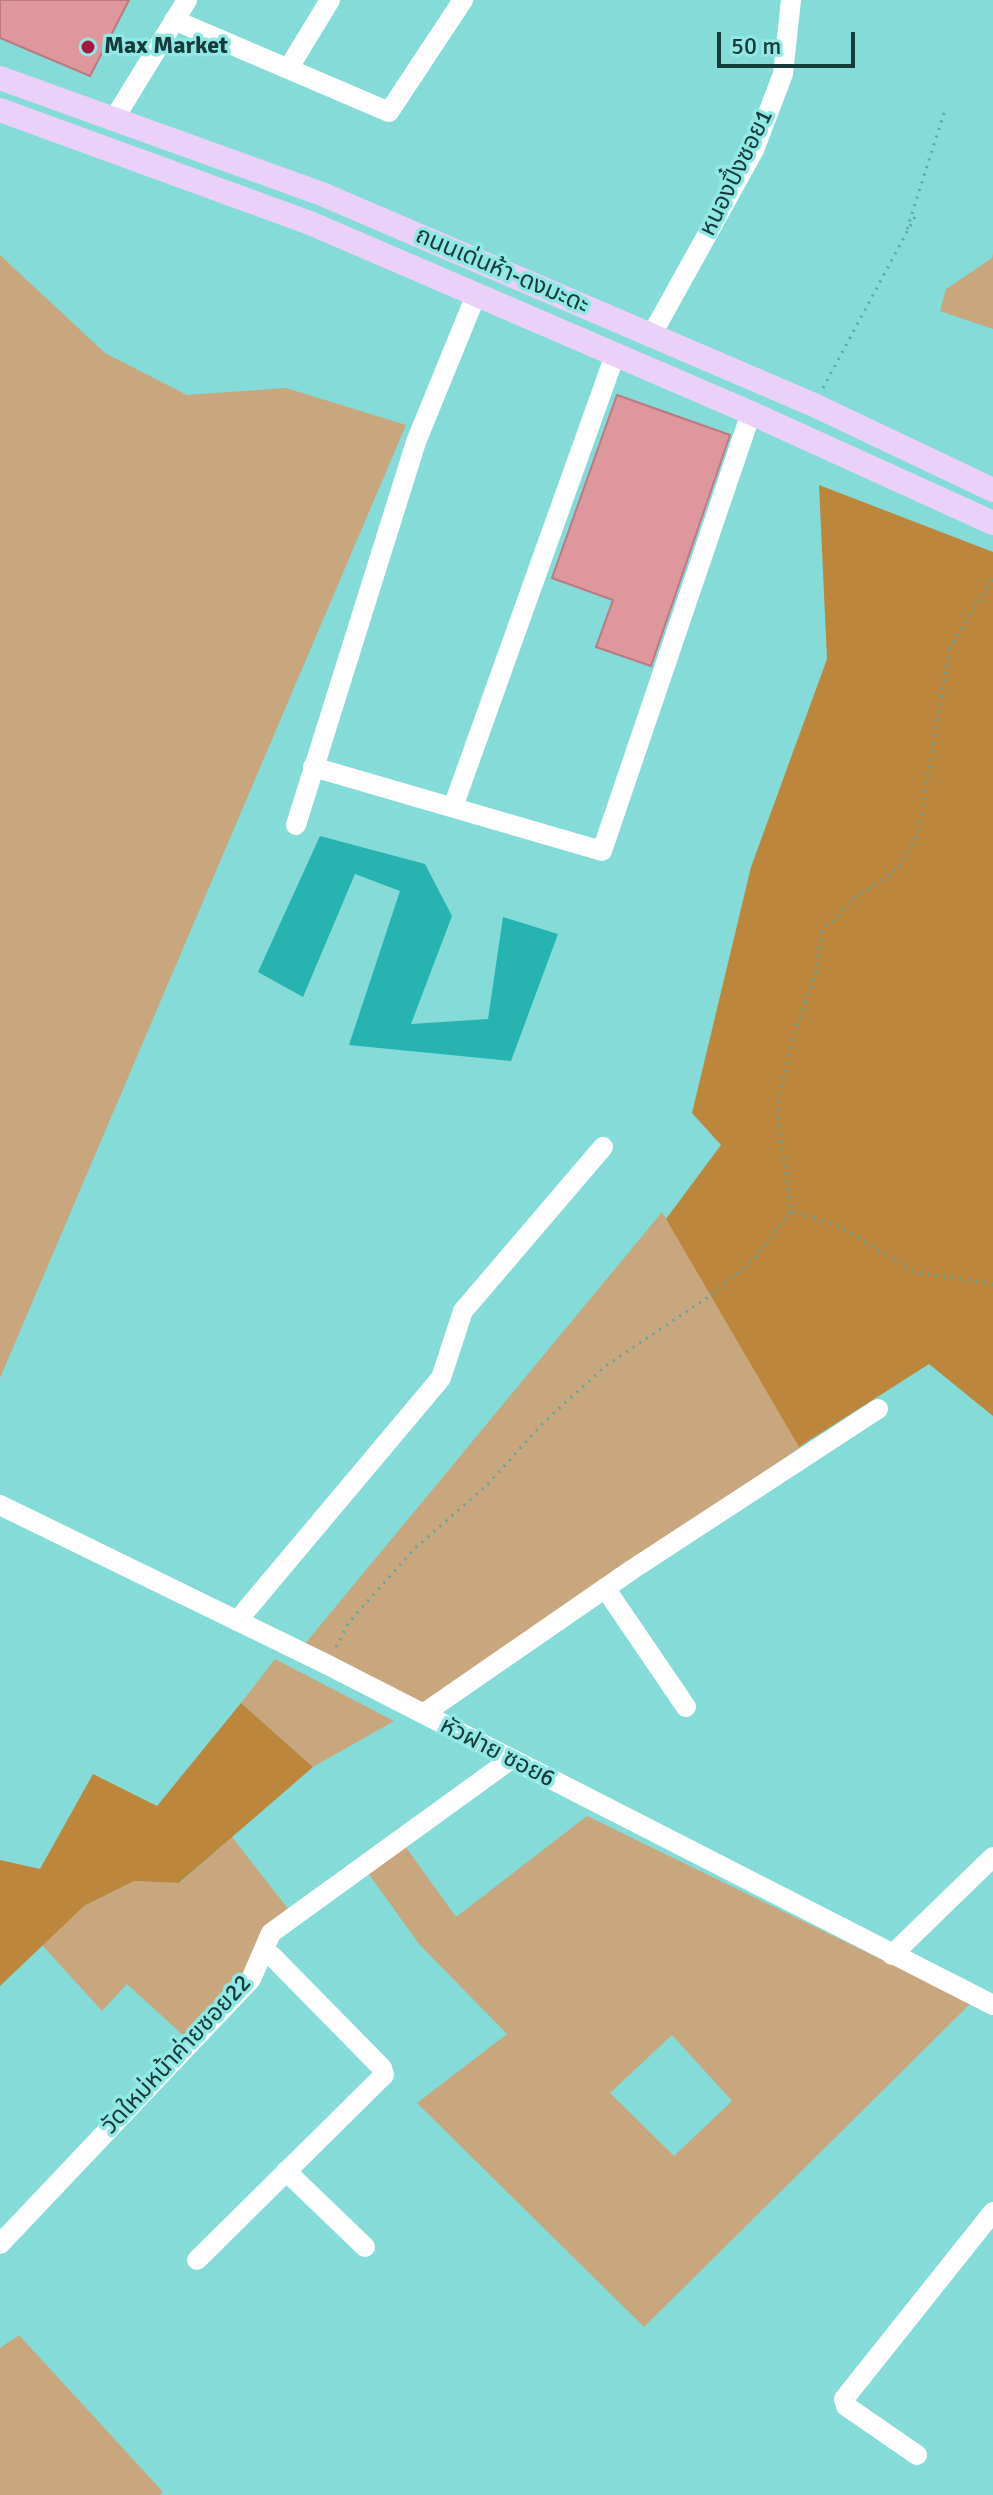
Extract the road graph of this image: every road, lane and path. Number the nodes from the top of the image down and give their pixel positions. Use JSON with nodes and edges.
{"nodes":[{"id":1,"x":187,"y":0,"type":"edge"},
{"id":2,"x":330,"y":0,"type":"edge"},
{"id":3,"x":463,"y":0,"type":"edge"},
{"id":4,"x":791,"y":0,"type":"edge"},
{"id":5,"x":174,"y":20,"type":"junction"},
{"id":6,"x":288,"y":69,"type":"junction"},
{"id":7,"x":0,"y":78,"type":"edge"},
{"id":8,"x":0,"y":110,"type":"edge"},
{"id":9,"x":944,"y":113,"type":"dead end"},
{"id":10,"x":114,"y":119,"type":"junction"},
{"id":11,"x":916,"y":215,"type":"dead end"},
{"id":12,"x":903,"y":240,"type":"junction"},
{"id":13,"x":476,"y":295,"type":"junction"},
{"id":14,"x":599,"y":313,"type":"junction"},
{"id":15,"x":651,"y":336,"type":"junction"},
{"id":16,"x":588,"y":343,"type":"junction"},
{"id":17,"x":615,"y":355,"type":"junction"},
{"id":18,"x":814,"y":405,"type":"junction"},
{"id":19,"x":751,"y":413,"type":"junction"},
{"id":20,"x":993,"y":490,"type":"edge"},
{"id":21,"x":993,"y":523,"type":"edge"},
{"id":22,"x":993,"y":578,"type":"edge"},
{"id":23,"x":313,"y":767,"type":"junction"},
{"id":24,"x":453,"y":807,"type":"junction"},
{"id":25,"x":296,"y":825,"type":"dead end"},
{"id":26,"x":603,"y":1147,"type":"dead end"},
{"id":27,"x":791,"y":1211,"type":"junction"},
{"id":28,"x":993,"y":1284,"type":"edge"},
{"id":29,"x":878,"y":1409,"type":"dead end"},
{"id":30,"x":0,"y":1505,"type":"edge"},
{"id":31,"x":605,"y":1588,"type":"junction"},
{"id":32,"x":237,"y":1621,"type":"junction"},
{"id":33,"x":326,"y":1664,"type":"junction"},
{"id":34,"x":686,"y":1707,"type":"dead end"},
{"id":35,"x":423,"y":1714,"type":"junction"},
{"id":36,"x":510,"y":1760,"type":"junction"},
{"id":37,"x":993,"y":1857,"type":"edge"},
{"id":38,"x":264,"y":1954,"type":"junction"},
{"id":39,"x":892,"y":1955,"type":"junction"},
{"id":40,"x":993,"y":2005,"type":"edge"},
{"id":41,"x":286,"y":2171,"type":"junction"},
{"id":42,"x":993,"y":2212,"type":"edge"},
{"id":43,"x":0,"y":2243,"type":"edge"},
{"id":44,"x":365,"y":2247,"type":"dead end"},
{"id":45,"x":197,"y":2260,"type":"dead end"},
{"id":46,"x":917,"y":2455,"type":"dead end"}],
"edges":[{"from":1,"to":5,"type":"street"},
{"from":2,"to":6,"type":"street"},
{"from":3,"to":6,"type":"street"},
{"from":4,"to":15,"type":"street","name":"หนองปึ๋งซอย1"},
{"from":5,"to":6,"type":"street"},
{"from":5,"to":10,"type":"street"},
{"from":7,"to":10,"type":"main road","name":"ถนนเด่นห้า-ดงมะดะ"},
{"from":8,"to":13,"type":"main road","name":"ถนนเด่นห้า-ดงมะดะ"},
{"from":9,"to":12,"type":"path"},
{"from":10,"to":14,"type":"main road","name":"ถนนเด่นห้า-ดงมะดะ"},
{"from":11,"to":12,"type":"path"},
{"from":12,"to":18,"type":"path"},
{"from":13,"to":16,"type":"main road","name":"ถนนเด่นห้า-ดงมะดะ"},
{"from":13,"to":23,"type":"street"},
{"from":14,"to":15,"type":"main road","name":"ถนนเด่นห้า-ดงมะดะ"},
{"from":14,"to":16,"type":"main road"},
{"from":15,"to":18,"type":"main road","name":"ถนนเด่นห้า-ดงมะดะ"},
{"from":16,"to":17,"type":"main road","name":"ถนนเด่นห้า-ดงมะดะ"},
{"from":17,"to":19,"type":"main road","name":"ถนนเด่นห้า-ดงมะดะ"},
{"from":17,"to":24,"type":"street"},
{"from":18,"to":20,"type":"main road","name":"ถนนเด่นห้า-ดงมะดะ"},
{"from":19,"to":21,"type":"main road","name":"ถนนเด่นห้า-ดงมะดะ"},
{"from":19,"to":24,"type":"street"},
{"from":22,"to":27,"type":"path"},
{"from":23,"to":24,"type":"street"},
{"from":23,"to":25,"type":"street"},
{"from":26,"to":32,"type":"street"},
{"from":27,"to":28,"type":"path"},
{"from":27,"to":33,"type":"path"},
{"from":29,"to":31,"type":"street"},
{"from":30,"to":32,"type":"street","name":"หัวฝาย ซอย6"},
{"from":31,"to":34,"type":"street"},
{"from":31,"to":35,"type":"street"},
{"from":32,"to":33,"type":"street","name":"หัวฝาย ซอย6"},
{"from":33,"to":35,"type":"street","name":"หัวฝาย ซอย6"},
{"from":35,"to":36,"type":"street","name":"หัวฝาย ซอย6"},
{"from":36,"to":38,"type":"street","name":"วัดใหม่หน้าค่ายซอย22"},
{"from":36,"to":39,"type":"street","name":"หัวฝาย ซอย6"},
{"from":37,"to":39,"type":"street"},
{"from":38,"to":41,"type":"street"},
{"from":38,"to":43,"type":"street","name":"วัดใหม่หน้าค่ายซอย22"},
{"from":39,"to":40,"type":"street","name":"หัวฝาย ซอย6"},
{"from":41,"to":44,"type":"street"},
{"from":41,"to":45,"type":"street"},
{"from":42,"to":46,"type":"street"}]}
